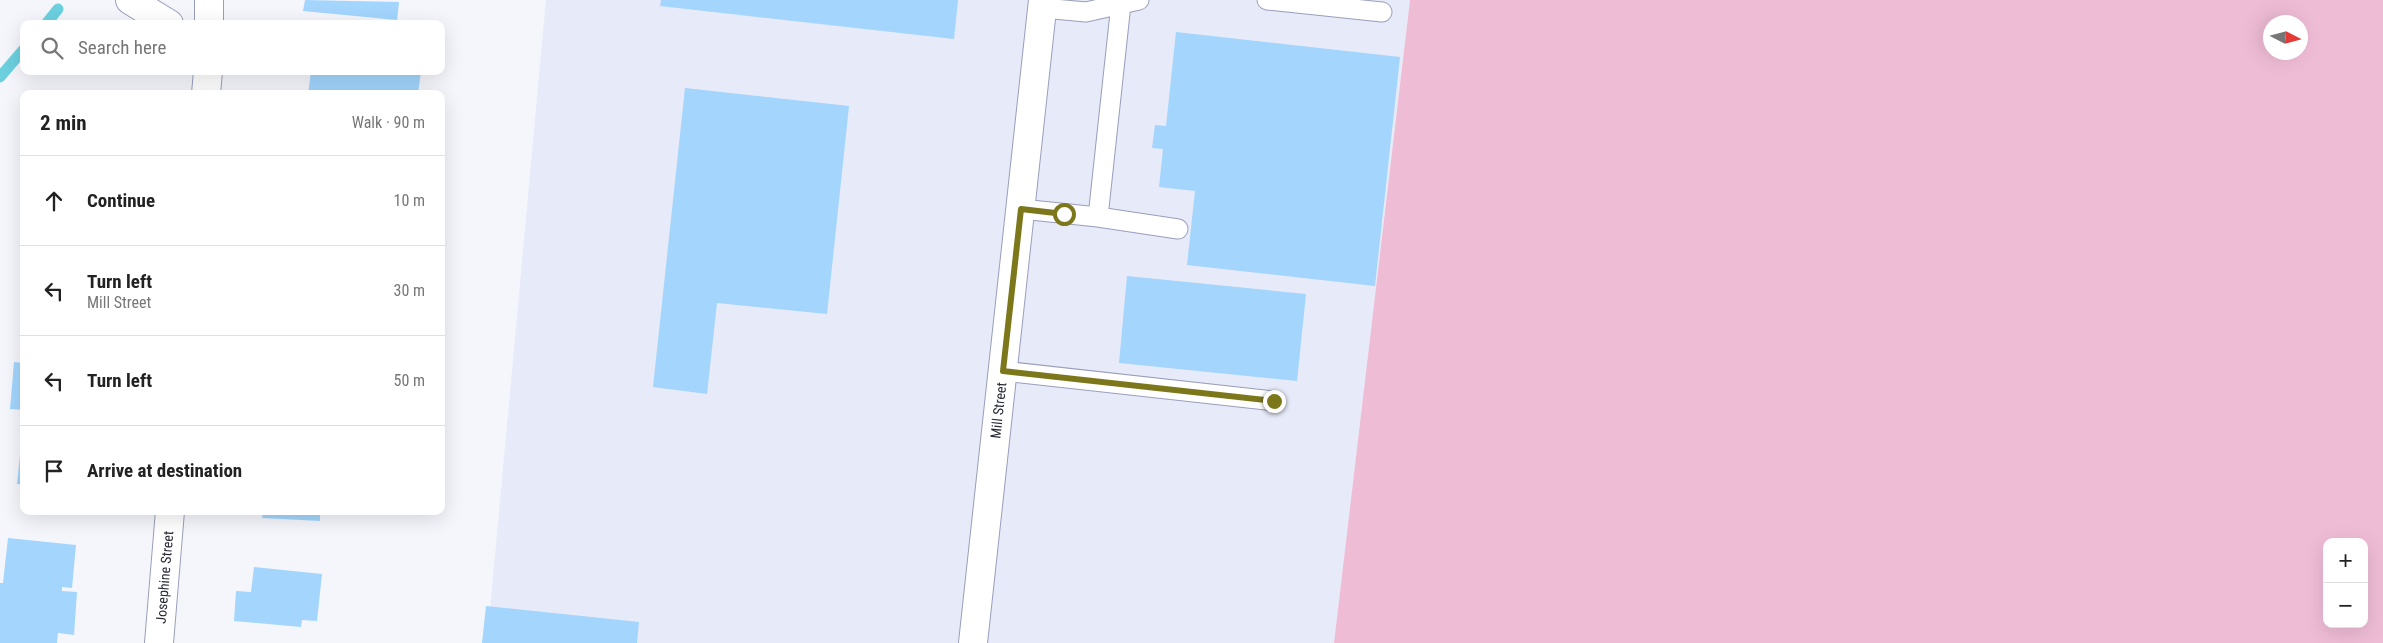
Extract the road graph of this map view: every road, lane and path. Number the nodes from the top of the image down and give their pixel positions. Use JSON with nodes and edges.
{"nodes":[{"id":1,"x":130,"y":0,"type":"edge"},
{"id":2,"x":209,"y":0,"type":"edge"},
{"id":3,"x":1267,"y":0,"type":"edge"},
{"id":4,"x":1130,"y":2,"type":"edge"},
{"id":5,"x":1043,"y":4,"type":"edge"},
{"id":6,"x":1382,"y":12,"type":"dead end"},
{"id":7,"x":163,"y":20,"type":"edge"},
{"id":8,"x":209,"y":20,"type":"edge"},
{"id":9,"x":208,"y":75,"type":"edge"},
{"id":10,"x":206,"y":90,"type":"edge"},
{"id":11,"x":1021,"y":209,"type":"junction"},
{"id":12,"x":1098,"y":217,"type":"junction"},
{"id":13,"x":1178,"y":229,"type":"dead end"},
{"id":14,"x":1003,"y":371,"type":"junction"},
{"id":15,"x":1274,"y":401,"type":"dead end"},
{"id":16,"x":170,"y":515,"type":"edge"},
{"id":17,"x":159,"y":643,"type":"edge"},
{"id":18,"x":973,"y":643,"type":"edge"}],
"edges":[{"from":1,"to":7,"type":"street"},
{"from":2,"to":8,"type":"street"},
{"from":3,"to":6,"type":"lane"},
{"from":4,"to":5,"type":"lane"},
{"from":4,"to":12,"type":"lane"},
{"from":5,"to":11,"type":"street","name":"Mill Street"},
{"from":9,"to":10,"type":"street"},
{"from":11,"to":12,"type":"lane"},
{"from":11,"to":14,"type":"street","name":"Mill Street"},
{"from":12,"to":13,"type":"lane"},
{"from":14,"to":15,"type":"lane"},
{"from":14,"to":18,"type":"street","name":"Mill Street"},
{"from":16,"to":17,"type":"street","name":"Josephine Street"}]}
